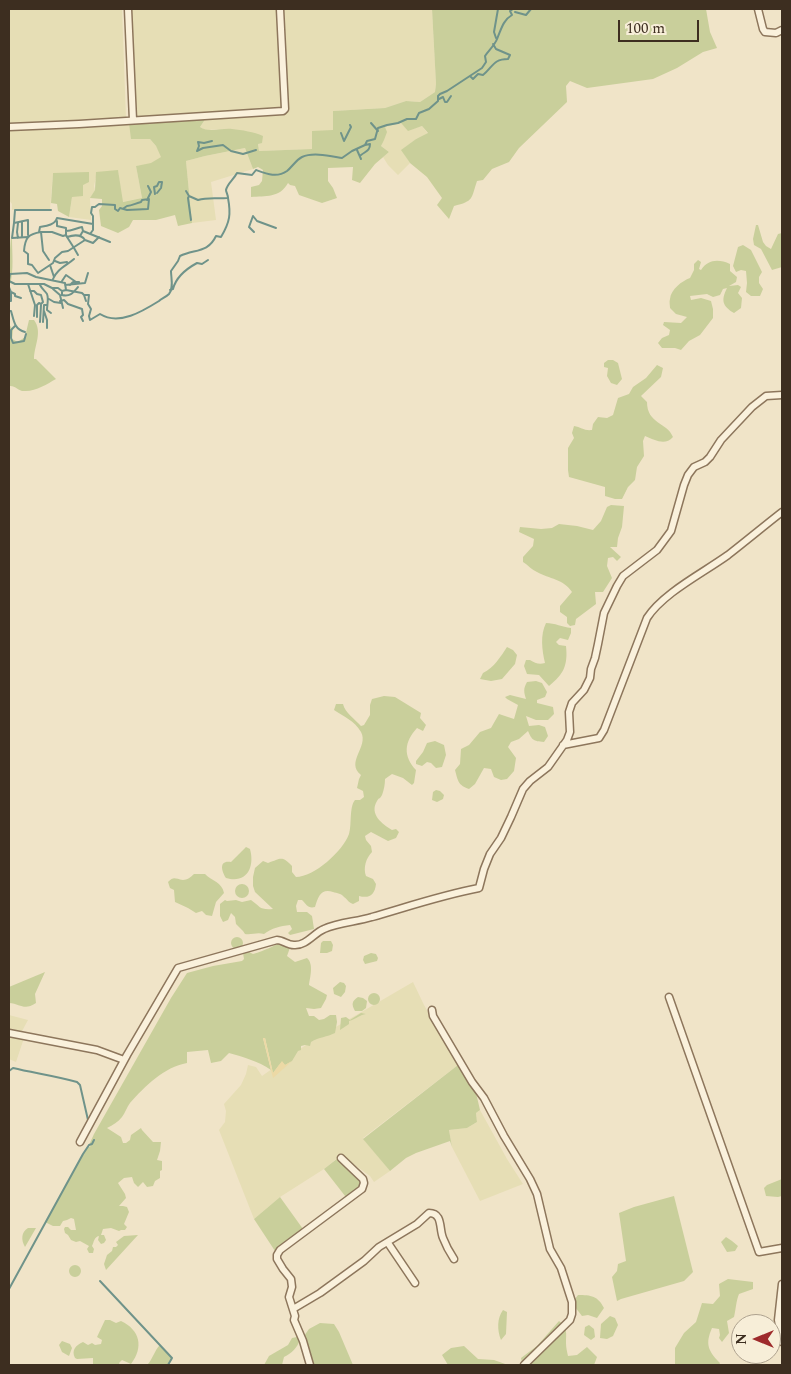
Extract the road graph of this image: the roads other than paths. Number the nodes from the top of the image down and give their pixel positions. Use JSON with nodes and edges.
{"nodes":[{"id":1,"x":128,"y":9,"type":"edge"},
{"id":2,"x":280,"y":9,"type":"edge"},
{"id":3,"x":758,"y":9,"type":"edge"},
{"id":4,"x":782,"y":30,"type":"edge"},
{"id":5,"x":133,"y":120,"type":"junction"},
{"id":6,"x":9,"y":127,"type":"edge"},
{"id":7,"x":782,"y":395,"type":"edge"},
{"id":8,"x":782,"y":512,"type":"edge"},
{"id":9,"x":563,"y":745,"type":"junction"},
{"id":10,"x":669,"y":997,"type":"dead end"},
{"id":11,"x":432,"y":1010,"type":"dead end"},
{"id":12,"x":9,"y":1033,"type":"edge"},
{"id":13,"x":124,"y":1060,"type":"junction"},
{"id":14,"x":80,"y":1142,"type":"dead end"},
{"id":15,"x":340,"y":1158,"type":"dead end"},
{"id":16,"x":388,"y":1243,"type":"junction"},
{"id":17,"x":782,"y":1248,"type":"edge"},
{"id":18,"x":454,"y":1259,"type":"dead end"},
{"id":19,"x":415,"y":1283,"type":"dead end"},
{"id":20,"x":782,"y":1284,"type":"edge"},
{"id":21,"x":292,"y":1309,"type":"junction"},
{"id":22,"x":782,"y":1342,"type":"edge"},
{"id":23,"x":310,"y":1365,"type":"edge"},
{"id":24,"x":524,"y":1365,"type":"edge"}],
"edges":[{"from":1,"to":5,"type":"street"},
{"from":2,"to":5,"type":"street"},
{"from":3,"to":4,"type":"street"},
{"from":5,"to":6,"type":"street"},
{"from":7,"to":9,"type":"street"},
{"from":8,"to":9,"type":"street"},
{"from":9,"to":13,"type":"street"},
{"from":10,"to":17,"type":"street"},
{"from":11,"to":24,"type":"street"},
{"from":12,"to":13,"type":"street"},
{"from":13,"to":14,"type":"street"},
{"from":15,"to":21,"type":"street"},
{"from":16,"to":18,"type":"street"},
{"from":16,"to":19,"type":"street"},
{"from":16,"to":21,"type":"street"},
{"from":20,"to":22,"type":"street"},
{"from":21,"to":23,"type":"street"}]}
